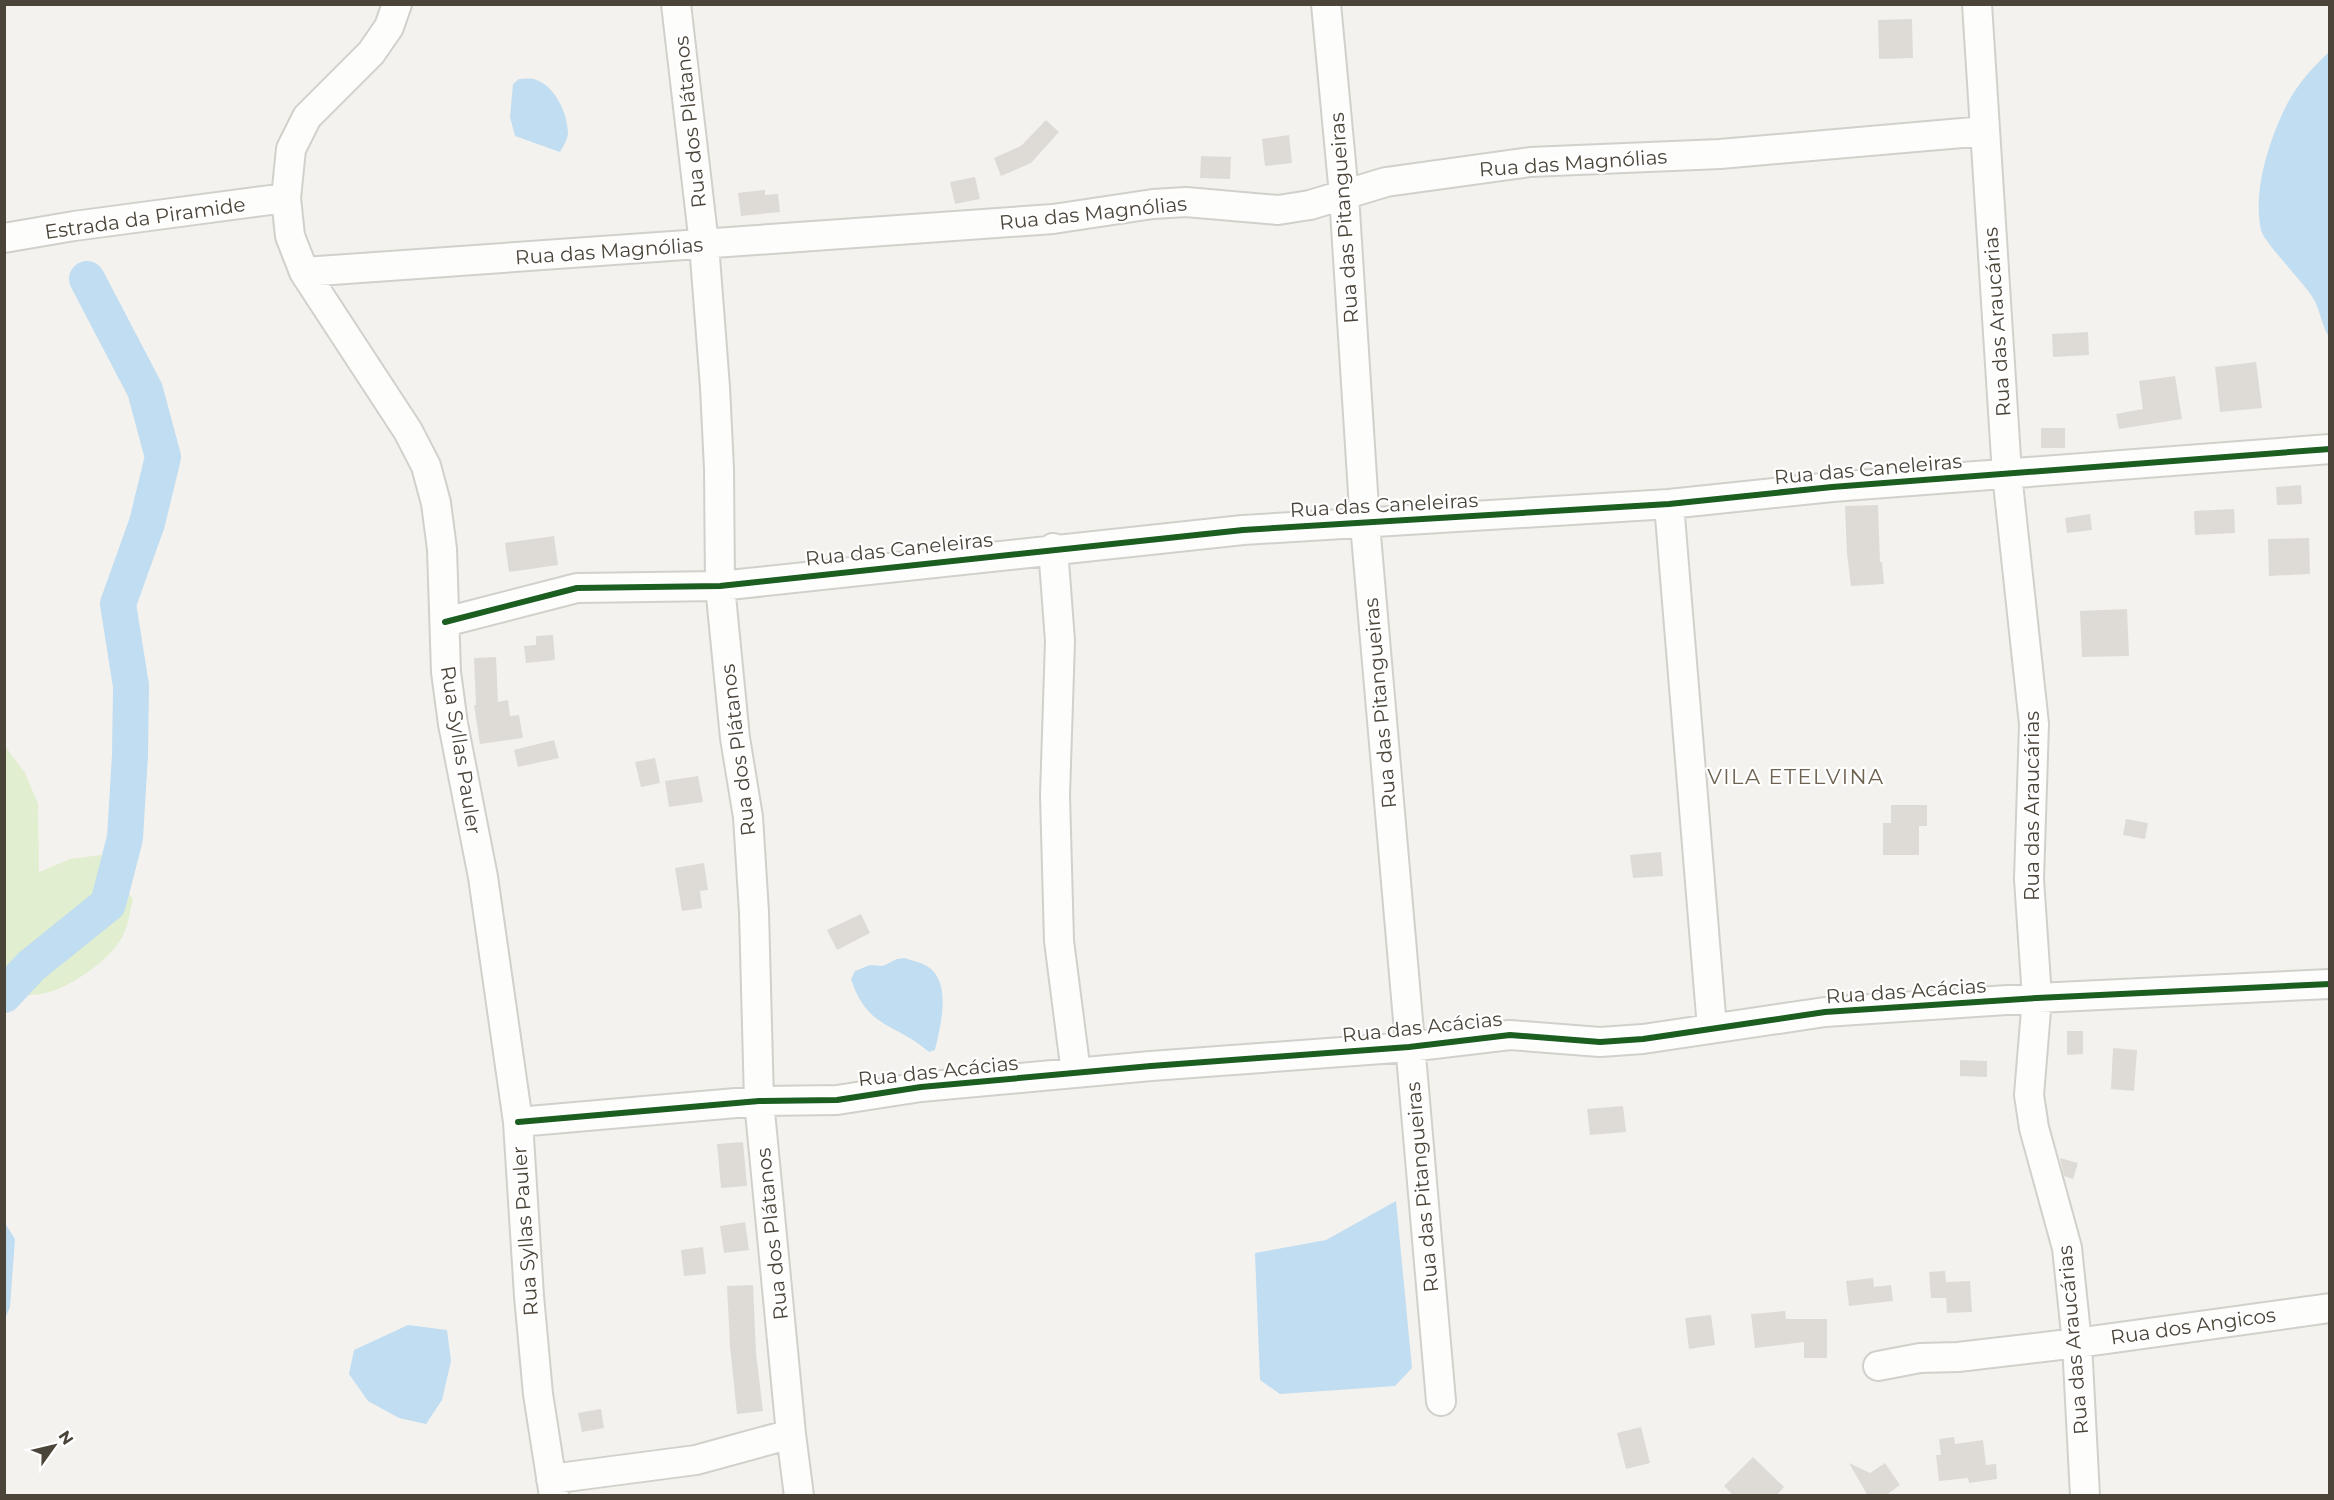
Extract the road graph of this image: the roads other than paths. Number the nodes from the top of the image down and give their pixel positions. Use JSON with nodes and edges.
{"nodes":[{"id":1,"x":397,"y":4,"type":"edge"},
{"id":2,"x":676,"y":4,"type":"edge"},
{"id":3,"x":1326,"y":4,"type":"edge"},
{"id":4,"x":1977,"y":4,"type":"edge"},
{"id":5,"x":1985,"y":131,"type":"junction"},
{"id":6,"x":1344,"y":195,"type":"junction"},
{"id":7,"x":286,"y":198,"type":"junction"},
{"id":8,"x":4,"y":238,"type":"edge"},
{"id":9,"x":704,"y":244,"type":"junction"},
{"id":10,"x":304,"y":272,"type":"junction"},
{"id":11,"x":2330,"y":449,"type":"edge"},
{"id":12,"x":2007,"y":474,"type":"junction"},
{"id":13,"x":1669,"y":504,"type":"junction"},
{"id":14,"x":1365,"y":524,"type":"junction"},
{"id":15,"x":1053,"y":548,"type":"junction"},
{"id":16,"x":720,"y":586,"type":"junction"},
{"id":17,"x":445,"y":622,"type":"junction"},
{"id":18,"x":2330,"y":984,"type":"edge"},
{"id":19,"x":2037,"y":998,"type":"junction"},
{"id":20,"x":1712,"y":1028,"type":"junction"},
{"id":21,"x":1410,"y":1047,"type":"junction"},
{"id":22,"x":1076,"y":1073,"type":"junction"},
{"id":23,"x":759,"y":1101,"type":"junction"},
{"id":24,"x":518,"y":1122,"type":"junction"},
{"id":25,"x":2330,"y":1308,"type":"edge"},
{"id":26,"x":2077,"y":1343,"type":"junction"},
{"id":27,"x":1878,"y":1366,"type":"dead end"},
{"id":28,"x":1441,"y":1401,"type":"dead end"},
{"id":29,"x":791,"y":1434,"type":"junction"},
{"id":30,"x":553,"y":1487,"type":"edge"},
{"id":31,"x":799,"y":1496,"type":"edge"},
{"id":32,"x":2085,"y":1496,"type":"edge"}],
"edges":[{"from":1,"to":7,"type":"street","name":"Rua Syllas Pauler"},
{"from":2,"to":9,"type":"street","name":"Rua dos Plátanos"},
{"from":3,"to":6,"type":"street","name":"Rua das Pitangueiras"},
{"from":4,"to":5,"type":"street","name":"Rua das Araucárias"},
{"from":5,"to":6,"type":"street","name":"Rua das Magnólias"},
{"from":5,"to":12,"type":"street","name":"Rua das Araucárias"},
{"from":6,"to":9,"type":"street","name":"Rua das Magnólias"},
{"from":6,"to":14,"type":"street","name":"Rua das Pitangueiras"},
{"from":7,"to":8,"type":"street","name":"Estrada da Piramide"},
{"from":7,"to":10,"type":"street","name":"Rua Syllas Pauler"},
{"from":9,"to":10,"type":"street","name":"Rua das Magnólias"},
{"from":9,"to":16,"type":"street","name":"Rua dos Plátanos"},
{"from":10,"to":17,"type":"street","name":"Rua Syllas Pauler"},
{"from":11,"to":12,"type":"street","name":"Rua das Caneleiras"},
{"from":12,"to":13,"type":"street","name":"Rua das Caneleiras"},
{"from":12,"to":19,"type":"street","name":"Rua das Araucárias"},
{"from":13,"to":14,"type":"street","name":"Rua das Caneleiras"},
{"from":13,"to":20,"type":"street"},
{"from":14,"to":15,"type":"street","name":"Rua das Caneleiras"},
{"from":14,"to":21,"type":"street","name":"Rua das Pitangueiras"},
{"from":15,"to":16,"type":"street","name":"Rua das Caneleiras"},
{"from":15,"to":22,"type":"street"},
{"from":16,"to":17,"type":"street","name":"Rua das Caneleiras"},
{"from":16,"to":23,"type":"street","name":"Rua dos Plátanos"},
{"from":17,"to":24,"type":"street","name":"Rua Syllas Pauler"},
{"from":18,"to":19,"type":"street","name":"Rua das Acácias"},
{"from":19,"to":20,"type":"street","name":"Rua das Acácias"},
{"from":19,"to":26,"type":"street","name":"Rua das Araucárias"},
{"from":20,"to":21,"type":"street","name":"Rua das Acácias"},
{"from":21,"to":22,"type":"street","name":"Rua das Acácias"},
{"from":21,"to":28,"type":"street","name":"Rua das Pitangueiras"},
{"from":22,"to":23,"type":"street","name":"Rua das Acácias"},
{"from":23,"to":24,"type":"street","name":"Rua das Acácias"},
{"from":23,"to":29,"type":"street","name":"Rua dos Plátanos"},
{"from":24,"to":30,"type":"street","name":"Rua Syllas Pauler"},
{"from":25,"to":26,"type":"street","name":"Rua dos Angicos"},
{"from":26,"to":27,"type":"street","name":"Rua dos Angicos"},
{"from":26,"to":32,"type":"street","name":"Rua das Araucárias"},
{"from":29,"to":30,"type":"street"},
{"from":29,"to":31,"type":"street","name":"Rua dos Plátanos"}]}
